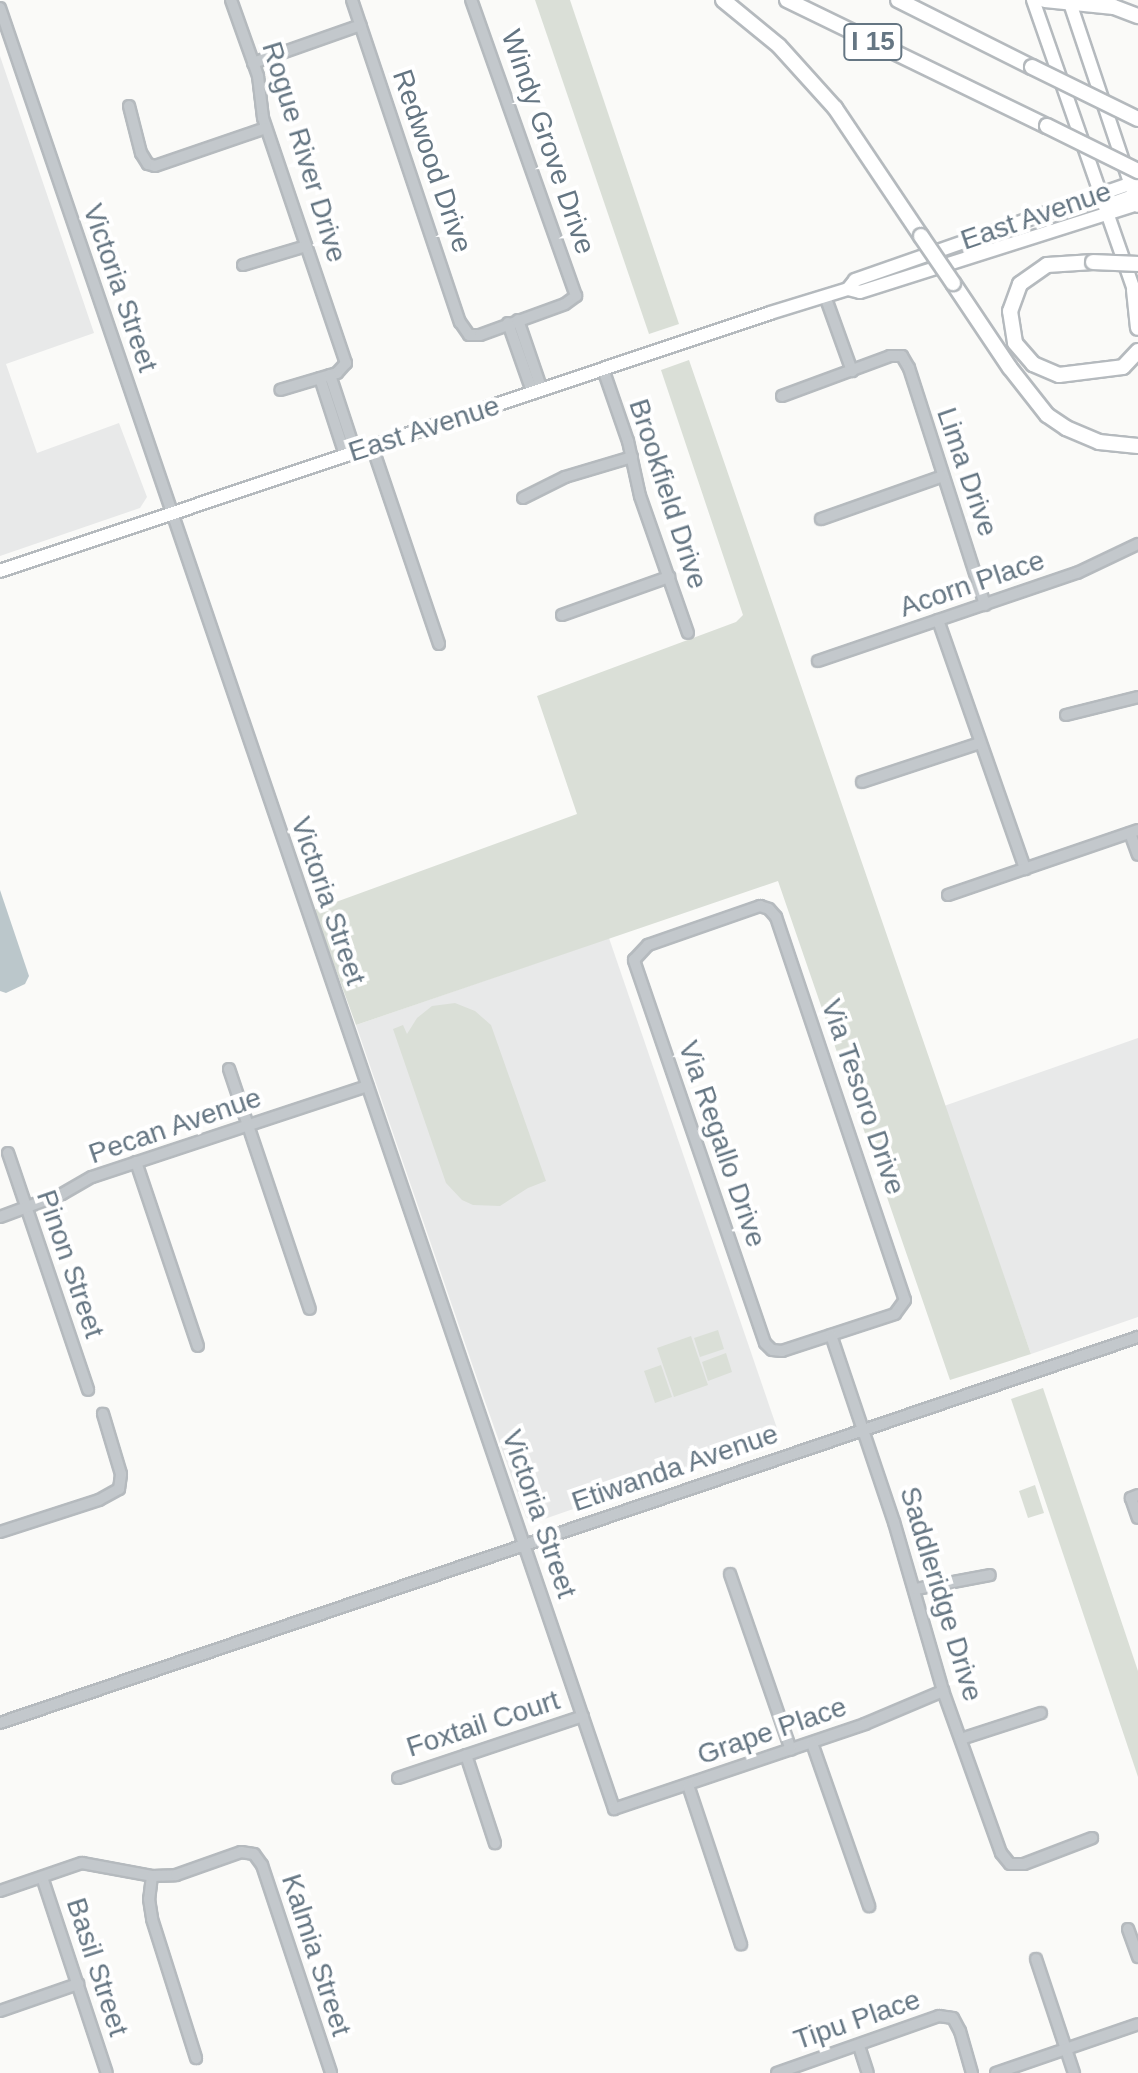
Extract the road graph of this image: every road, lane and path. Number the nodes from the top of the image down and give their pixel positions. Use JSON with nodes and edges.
{"nodes":[{"id":1,"x":231,"y":0,"type":"edge"},
{"id":2,"x":352,"y":0,"type":"edge"},
{"id":3,"x":471,"y":0,"type":"edge"},
{"id":4,"x":723,"y":0,"type":"edge"},
{"id":5,"x":787,"y":0,"type":"edge"},
{"id":6,"x":898,"y":0,"type":"edge"},
{"id":7,"x":1033,"y":0,"type":"edge"},
{"id":8,"x":1045,"y":0,"type":"edge"},
{"id":9,"x":1070,"y":1,"type":"edge"},
{"id":10,"x":0,"y":8,"type":"edge"},
{"id":11,"x":1138,"y":16,"type":"edge"},
{"id":12,"x":361,"y":25,"type":"junction"},
{"id":13,"x":253,"y":63,"type":"junction"},
{"id":14,"x":129,"y":106,"type":"dead end"},
{"id":15,"x":1138,"y":119,"type":"edge"},
{"id":16,"x":266,"y":128,"type":"junction"},
{"id":17,"x":1137,"y":192,"type":"edge"},
{"id":18,"x":1104,"y":205,"type":"junction"},
{"id":19,"x":306,"y":246,"type":"junction"},
{"id":20,"x":1138,"y":264,"type":"edge"},
{"id":21,"x":243,"y":265,"type":"dead end"},
{"id":22,"x":848,"y":289,"type":"junction"},
{"id":23,"x":825,"y":296,"type":"junction"},
{"id":24,"x":1136,"y":297,"type":"edge"},
{"id":25,"x":513,"y":322,"type":"junction"},
{"id":26,"x":1138,"y":328,"type":"edge"},
{"id":27,"x":1138,"y":351,"type":"edge"},
{"id":28,"x":603,"y":369,"type":"junction"},
{"id":29,"x":852,"y":371,"type":"junction"},
{"id":30,"x":325,"y":376,"type":"junction"},
{"id":31,"x":280,"y":390,"type":"dead end"},
{"id":32,"x":538,"y":392,"type":"junction"},
{"id":33,"x":782,"y":396,"type":"dead end"},
{"id":34,"x":372,"y":446,"type":"junction"},
{"id":35,"x":1138,"y":446,"type":"edge"},
{"id":36,"x":350,"y":453,"type":"junction"},
{"id":37,"x":632,"y":457,"type":"junction"},
{"id":38,"x":943,"y":476,"type":"junction"},
{"id":39,"x":523,"y":498,"type":"dead end"},
{"id":40,"x":171,"y":515,"type":"junction"},
{"id":41,"x":821,"y":519,"type":"dead end"},
{"id":42,"x":1138,"y":544,"type":"edge"},
{"id":43,"x":0,"y":571,"type":"edge"},
{"id":44,"x":669,"y":577,"type":"junction"},
{"id":45,"x":985,"y":605,"type":"junction"},
{"id":46,"x":562,"y":615,"type":"dead end"},
{"id":47,"x":938,"y":620,"type":"junction"},
{"id":48,"x":688,"y":633,"type":"dead end"},
{"id":49,"x":439,"y":644,"type":"dead end"},
{"id":50,"x":818,"y":661,"type":"dead end"},
{"id":51,"x":1138,"y":697,"type":"edge"},
{"id":52,"x":1066,"y":715,"type":"dead end"},
{"id":53,"x":980,"y":743,"type":"junction"},
{"id":54,"x":862,"y":782,"type":"dead end"},
{"id":55,"x":1134,"y":831,"type":"edge"},
{"id":56,"x":1138,"y":855,"type":"edge"},
{"id":57,"x":1025,"y":869,"type":"junction"},
{"id":58,"x":948,"y":895,"type":"dead end"},
{"id":59,"x":639,"y":951,"type":"joint"},
{"id":60,"x":229,"y":1069,"type":"dead end"},
{"id":61,"x":367,"y":1086,"type":"junction"},
{"id":62,"x":248,"y":1126,"type":"junction"},
{"id":63,"x":8,"y":1153,"type":"dead end"},
{"id":64,"x":136,"y":1162,"type":"junction"},
{"id":65,"x":26,"y":1208,"type":"junction"},
{"id":66,"x":0,"y":1217,"type":"edge"},
{"id":67,"x":310,"y":1309,"type":"dead end"},
{"id":68,"x":831,"y":1335,"type":"junction"},
{"id":69,"x":1138,"y":1337,"type":"edge"},
{"id":70,"x":198,"y":1346,"type":"dead end"},
{"id":71,"x":88,"y":1390,"type":"dead end"},
{"id":72,"x":103,"y":1414,"type":"dead end"},
{"id":73,"x":863,"y":1429,"type":"junction"},
{"id":74,"x":1135,"y":1497,"type":"edge"},
{"id":75,"x":1138,"y":1518,"type":"edge"},
{"id":76,"x":0,"y":1532,"type":"edge"},
{"id":77,"x":524,"y":1545,"type":"junction"},
{"id":78,"x":730,"y":1574,"type":"dead end"},
{"id":79,"x":990,"y":1575,"type":"dead end"},
{"id":80,"x":916,"y":1589,"type":"junction"},
{"id":81,"x":943,"y":1691,"type":"junction"},
{"id":82,"x":1041,"y":1713,"type":"dead end"},
{"id":83,"x":583,"y":1716,"type":"junction"},
{"id":84,"x":1,"y":1720,"type":"edge"},
{"id":85,"x":961,"y":1739,"type":"junction"},
{"id":86,"x":812,"y":1743,"type":"junction"},
{"id":87,"x":791,"y":1750,"type":"junction"},
{"id":88,"x":466,"y":1755,"type":"junction"},
{"id":89,"x":398,"y":1778,"type":"dead end"},
{"id":90,"x":688,"y":1785,"type":"junction"},
{"id":91,"x":614,"y":1809,"type":"joint"},
{"id":92,"x":1092,"y":1838,"type":"dead end"},
{"id":93,"x":495,"y":1843,"type":"dead end"},
{"id":94,"x":152,"y":1876,"type":"junction"},
{"id":95,"x":42,"y":1877,"type":"junction"},
{"id":96,"x":0,"y":1891,"type":"edge"},
{"id":97,"x":869,"y":1906,"type":"dead end"},
{"id":98,"x":1128,"y":1929,"type":"dead end"},
{"id":99,"x":741,"y":1944,"type":"dead end"},
{"id":100,"x":1138,"y":1957,"type":"edge"},
{"id":101,"x":1036,"y":1959,"type":"dead end"},
{"id":102,"x":78,"y":1984,"type":"junction"},
{"id":103,"x":0,"y":2011,"type":"edge"},
{"id":104,"x":1138,"y":2024,"type":"edge"},
{"id":105,"x":859,"y":2046,"type":"junction"},
{"id":106,"x":1066,"y":2049,"type":"junction"},
{"id":107,"x":196,"y":2058,"type":"dead end"},
{"id":108,"x":107,"y":2073,"type":"edge"},
{"id":109,"x":331,"y":2073,"type":"edge"},
{"id":110,"x":777,"y":2073,"type":"edge"},
{"id":111,"x":868,"y":2073,"type":"edge"},
{"id":112,"x":972,"y":2073,"type":"edge"},
{"id":113,"x":996,"y":2073,"type":"edge"},
{"id":114,"x":1074,"y":2073,"type":"edge"}],
"edges":[{"from":1,"to":13,"type":"street","name":"Rogue River Drive"},
{"from":2,"to":12,"type":"street","name":"Redwood Drive"},
{"from":3,"to":25,"type":"street","name":"Windy Grove Drive"},
{"from":4,"to":35,"type":"highway","bridge":true},
{"from":5,"to":17,"type":"highway","number":"I 15","bridge":true},
{"from":6,"to":15,"type":"highway","number":"I 15","bridge":true},
{"from":7,"to":18,"type":"main road"},
{"from":8,"to":9,"type":"highway"},
{"from":9,"to":11,"type":"highway"},
{"from":9,"to":17,"type":"main road"},
{"from":10,"to":40,"type":"street","name":"Victoria Street"},
{"from":12,"to":13,"type":"street"},
{"from":12,"to":25,"type":"street","name":"Redwood Drive"},
{"from":13,"to":16,"type":"street","name":"Rogue River Drive"},
{"from":14,"to":16,"type":"street"},
{"from":16,"to":19,"type":"street","name":"Rogue River Drive"},
{"from":17,"to":18,"type":"main road","name":"East Avenue"},
{"from":17,"to":18,"type":"main road","name":"East Avenue"},
{"from":18,"to":22,"type":"main road","name":"East Avenue"},
{"from":18,"to":22,"type":"main road","name":"East Avenue"},
{"from":18,"to":24,"type":"main road"},
{"from":19,"to":21,"type":"street"},
{"from":19,"to":30,"type":"street","name":"Rogue River Drive"},
{"from":20,"to":27,"type":"highway","bridge":true},
{"from":22,"to":23,"type":"main road","name":"East Avenue"},
{"from":23,"to":28,"type":"main road","name":"East Avenue"},
{"from":23,"to":29,"type":"street"},
{"from":24,"to":26,"type":"highway"},
{"from":25,"to":32,"type":"street"},
{"from":28,"to":32,"type":"main road","name":"East Avenue"},
{"from":28,"to":37,"type":"street","name":"Brookfield Drive"},
{"from":29,"to":33,"type":"street"},
{"from":29,"to":38,"type":"street","name":"Lima Drive"},
{"from":30,"to":31,"type":"street"},
{"from":30,"to":36,"type":"street"},
{"from":32,"to":34,"type":"main road","name":"East Avenue"},
{"from":34,"to":36,"type":"main road","name":"East Avenue"},
{"from":34,"to":49,"type":"street"},
{"from":36,"to":40,"type":"main road","name":"East Avenue"},
{"from":37,"to":39,"type":"street"},
{"from":37,"to":44,"type":"street","name":"Brookfield Drive"},
{"from":38,"to":41,"type":"street"},
{"from":38,"to":45,"type":"street","name":"Lima Drive"},
{"from":40,"to":43,"type":"main road","name":"East Avenue"},
{"from":40,"to":61,"type":"street","name":"Victoria Street"},
{"from":42,"to":45,"type":"street","name":"Acorn Place"},
{"from":44,"to":46,"type":"street"},
{"from":44,"to":48,"type":"street","name":"Brookfield Drive"},
{"from":45,"to":47,"type":"street","name":"Acorn Place"},
{"from":47,"to":50,"type":"street","name":"Acorn Place"},
{"from":47,"to":53,"type":"street"},
{"from":51,"to":52,"type":"street"},
{"from":53,"to":54,"type":"street"},
{"from":53,"to":57,"type":"street"},
{"from":55,"to":56,"type":"street"},
{"from":55,"to":57,"type":"street"},
{"from":57,"to":58,"type":"street"},
{"from":59,"to":68,"type":"street","name":"Via Regallo Drive"},
{"from":59,"to":68,"type":"street","name":"Via Tesoro Drive"},
{"from":60,"to":62,"type":"street"},
{"from":61,"to":62,"type":"street","name":"Pecan Avenue"},
{"from":61,"to":77,"type":"street","name":"Victoria Street"},
{"from":62,"to":64,"type":"street","name":"Pecan Avenue"},
{"from":62,"to":67,"type":"street"},
{"from":63,"to":65,"type":"street","name":"Pinon Street"},
{"from":64,"to":65,"type":"street","name":"Pecan Avenue"},
{"from":64,"to":70,"type":"street"},
{"from":65,"to":66,"type":"street","name":"Pecan Avenue"},
{"from":65,"to":71,"type":"street","name":"Pinon Street"},
{"from":68,"to":73,"type":"street","name":"Saddleridge Drive"},
{"from":69,"to":73,"type":"street","name":"Etiwanda Avenue"},
{"from":72,"to":76,"type":"street"},
{"from":73,"to":77,"type":"street","name":"Etiwanda Avenue"},
{"from":73,"to":80,"type":"street","name":"Saddleridge Drive"},
{"from":74,"to":75,"type":"street"},
{"from":77,"to":83,"type":"street","name":"Victoria Street"},
{"from":77,"to":84,"type":"street","name":"Etiwanda Avenue"},
{"from":78,"to":87,"type":"street"},
{"from":79,"to":80,"type":"street"},
{"from":80,"to":81,"type":"street","name":"Saddleridge Drive"},
{"from":81,"to":85,"type":"street","name":"Saddleridge Drive"},
{"from":81,"to":86,"type":"street","name":"Grape Place"},
{"from":82,"to":85,"type":"street"},
{"from":83,"to":88,"type":"street","name":"Foxtail Court"},
{"from":83,"to":91,"type":"street","name":"Victoria Street"},
{"from":85,"to":92,"type":"street","name":"Saddleridge Drive"},
{"from":86,"to":87,"type":"street","name":"Grape Place"},
{"from":86,"to":97,"type":"street"},
{"from":87,"to":90,"type":"street","name":"Grape Place"},
{"from":88,"to":89,"type":"street","name":"Foxtail Court"},
{"from":88,"to":93,"type":"street"},
{"from":90,"to":91,"type":"street","name":"Grape Place"},
{"from":90,"to":99,"type":"street"},
{"from":94,"to":95,"type":"street"},
{"from":94,"to":107,"type":"street"},
{"from":94,"to":109,"type":"street","name":"Kalmia Street"},
{"from":95,"to":96,"type":"street"},
{"from":95,"to":102,"type":"street","name":"Basil Street"},
{"from":98,"to":100,"type":"street"},
{"from":101,"to":106,"type":"street"},
{"from":102,"to":103,"type":"street"},
{"from":102,"to":108,"type":"street","name":"Basil Street"},
{"from":104,"to":106,"type":"street"},
{"from":105,"to":110,"type":"street","name":"Tipu Place"},
{"from":105,"to":111,"type":"street"},
{"from":105,"to":112,"type":"street","name":"Tipu Place"},
{"from":106,"to":113,"type":"street"},
{"from":106,"to":114,"type":"street"}]}
